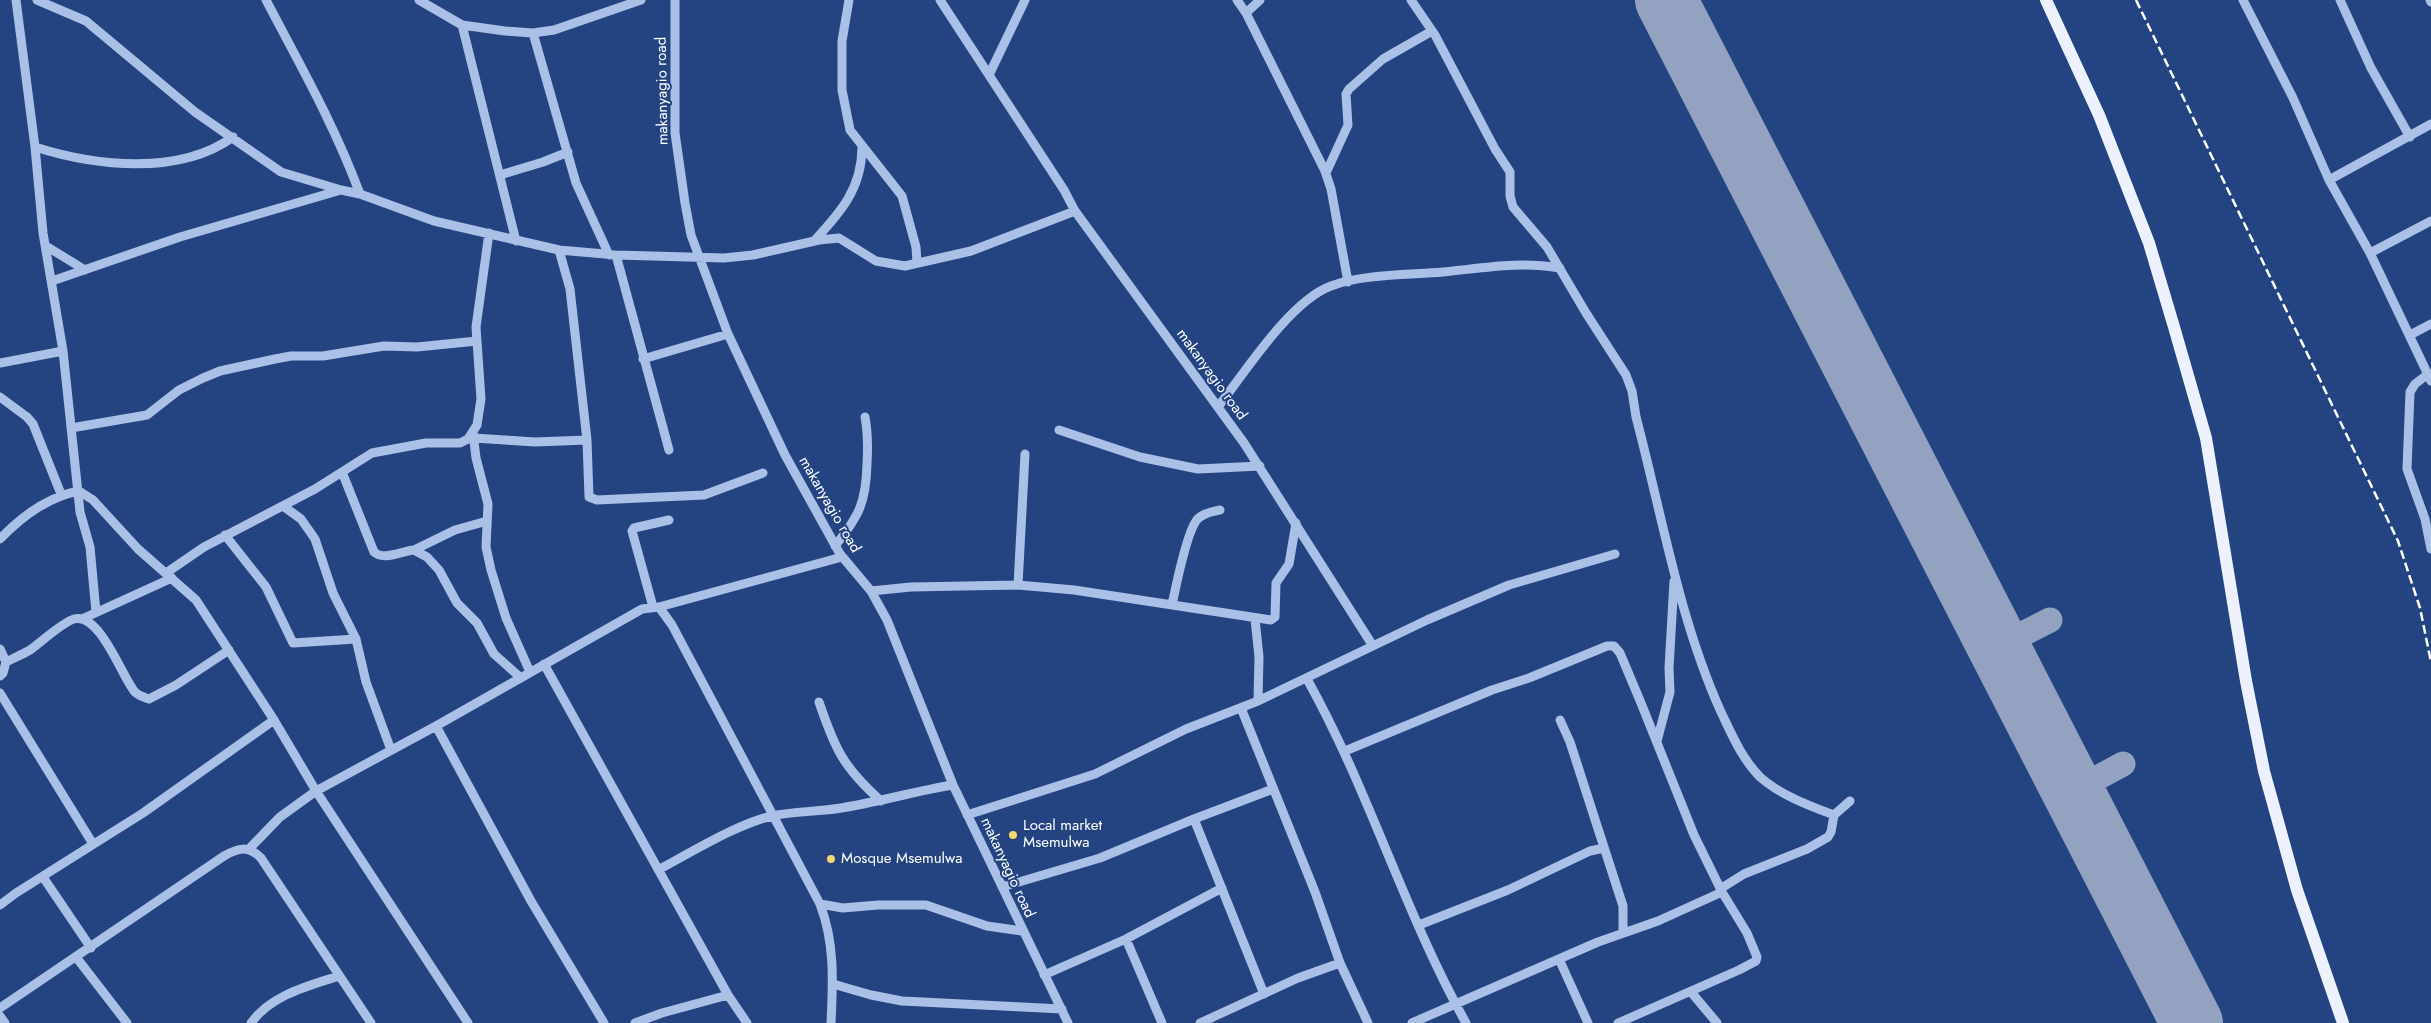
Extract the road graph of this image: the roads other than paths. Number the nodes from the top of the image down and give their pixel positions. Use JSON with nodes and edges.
{"nodes":[{"id":1,"x":16,"y":0,"type":"edge"},
{"id":2,"x":37,"y":0,"type":"edge"},
{"id":3,"x":266,"y":0,"type":"edge"},
{"id":4,"x":419,"y":0,"type":"edge"},
{"id":5,"x":641,"y":0,"type":"edge"},
{"id":6,"x":675,"y":0,"type":"edge"},
{"id":7,"x":849,"y":0,"type":"edge"},
{"id":8,"x":940,"y":0,"type":"edge"},
{"id":9,"x":1025,"y":0,"type":"edge"},
{"id":10,"x":1237,"y":0,"type":"edge"},
{"id":11,"x":1260,"y":0,"type":"edge"},
{"id":12,"x":1411,"y":0,"type":"edge"},
{"id":13,"x":2046,"y":0,"type":"edge"},
{"id":14,"x":2243,"y":0,"type":"edge"},
{"id":15,"x":2340,"y":0,"type":"edge"},
{"id":16,"x":1246,"y":13,"type":"junction"},
{"id":17,"x":462,"y":25,"type":"junction"},
{"id":18,"x":1432,"y":31,"type":"junction"},
{"id":19,"x":533,"y":33,"type":"junction"},
{"id":20,"x":989,"y":75,"type":"junction"},
{"id":21,"x":2431,"y":124,"type":"edge"},
{"id":22,"x":233,"y":137,"type":"junction"},
{"id":23,"x":2410,"y":137,"type":"junction"},
{"id":24,"x":35,"y":147,"type":"junction"},
{"id":25,"x":862,"y":147,"type":"junction"},
{"id":26,"x":568,"y":152,"type":"junction"},
{"id":27,"x":1326,"y":173,"type":"junction"},
{"id":28,"x":500,"y":175,"type":"junction"},
{"id":29,"x":2329,"y":180,"type":"junction"},
{"id":30,"x":341,"y":190,"type":"junction"},
{"id":31,"x":360,"y":194,"type":"junction"},
{"id":32,"x":1075,"y":211,"type":"junction"},
{"id":33,"x":2431,"y":220,"type":"edge"},
{"id":34,"x":489,"y":233,"type":"junction"},
{"id":35,"x":516,"y":241,"type":"junction"},
{"id":36,"x":814,"y":241,"type":"junction"},
{"id":37,"x":46,"y":246,"type":"junction"},
{"id":38,"x":559,"y":250,"type":"junction"},
{"id":39,"x":2370,"y":253,"type":"junction"},
{"id":40,"x":612,"y":255,"type":"junction"},
{"id":41,"x":699,"y":258,"type":"junction"},
{"id":42,"x":918,"y":263,"type":"junction"},
{"id":43,"x":1560,"y":268,"type":"junction"},
{"id":44,"x":84,"y":270,"type":"junction"},
{"id":45,"x":52,"y":281,"type":"junction"},
{"id":46,"x":1348,"y":282,"type":"junction"},
{"id":47,"x":2431,"y":324,"type":"edge"},
{"id":48,"x":728,"y":334,"type":"junction"},
{"id":49,"x":2410,"y":335,"type":"junction"},
{"id":50,"x":477,"y":342,"type":"junction"},
{"id":51,"x":63,"y":351,"type":"junction"},
{"id":52,"x":643,"y":359,"type":"junction"},
{"id":53,"x":0,"y":363,"type":"edge"},
{"id":54,"x":2429,"y":377,"type":"edge"},
{"id":55,"x":0,"y":397,"type":"edge"},
{"id":56,"x":1218,"y":407,"type":"junction"},
{"id":57,"x":865,"y":417,"type":"dead end"},
{"id":58,"x":71,"y":428,"type":"junction"},
{"id":59,"x":1059,"y":430,"type":"dead end"},
{"id":60,"x":474,"y":436,"type":"junction"},
{"id":61,"x":587,"y":440,"type":"junction"},
{"id":62,"x":668,"y":450,"type":"dead end"},
{"id":63,"x":1025,"y":454,"type":"dead end"},
{"id":64,"x":1260,"y":466,"type":"junction"},
{"id":65,"x":342,"y":472,"type":"junction"},
{"id":66,"x":763,"y":473,"type":"dead end"},
{"id":67,"x":78,"y":491,"type":"junction"},
{"id":68,"x":61,"y":494,"type":"junction"},
{"id":69,"x":283,"y":506,"type":"junction"},
{"id":70,"x":1220,"y":510,"type":"dead end"},
{"id":71,"x":669,"y":520,"type":"dead end"},
{"id":72,"x":488,"y":521,"type":"junction"},
{"id":73,"x":1296,"y":522,"type":"junction"},
{"id":74,"x":225,"y":535,"type":"junction"},
{"id":75,"x":0,"y":539,"type":"edge"},
{"id":76,"x":835,"y":546,"type":"junction"},
{"id":77,"x":2431,"y":548,"type":"edge"},
{"id":78,"x":414,"y":550,"type":"junction"},
{"id":79,"x":1615,"y":554,"type":"dead end"},
{"id":80,"x":842,"y":557,"type":"junction"},
{"id":81,"x":1674,"y":574,"type":"junction"},
{"id":82,"x":169,"y":575,"type":"junction"},
{"id":83,"x":1018,"y":585,"type":"junction"},
{"id":84,"x":871,"y":592,"type":"junction"},
{"id":85,"x":1172,"y":605,"type":"junction"},
{"id":86,"x":656,"y":607,"type":"junction"},
{"id":87,"x":96,"y":612,"type":"junction"},
{"id":88,"x":82,"y":619,"type":"junction"},
{"id":89,"x":1255,"y":619,"type":"junction"},
{"id":90,"x":356,"y":639,"type":"junction"},
{"id":91,"x":1373,"y":646,"type":"junction"},
{"id":92,"x":0,"y":650,"type":"edge"},
{"id":93,"x":229,"y":650,"type":"junction"},
{"id":94,"x":6,"y":662,"type":"junction"},
{"id":95,"x":544,"y":664,"type":"junction"},
{"id":96,"x":530,"y":672,"type":"junction"},
{"id":97,"x":0,"y":676,"type":"edge"},
{"id":98,"x":520,"y":678,"type":"junction"},
{"id":99,"x":1307,"y":679,"type":"junction"},
{"id":100,"x":0,"y":693,"type":"edge"},
{"id":101,"x":1258,"y":701,"type":"junction"},
{"id":102,"x":819,"y":702,"type":"dead end"},
{"id":103,"x":1241,"y":708,"type":"junction"},
{"id":104,"x":274,"y":720,"type":"junction"},
{"id":105,"x":1560,"y":720,"type":"dead end"},
{"id":106,"x":436,"y":726,"type":"junction"},
{"id":107,"x":1656,"y":741,"type":"junction"},
{"id":108,"x":391,"y":750,"type":"junction"},
{"id":109,"x":1345,"y":751,"type":"junction"},
{"id":110,"x":953,"y":785,"type":"junction"},
{"id":111,"x":1273,"y":789,"type":"junction"},
{"id":112,"x":316,"y":791,"type":"junction"},
{"id":113,"x":881,"y":801,"type":"junction"},
{"id":114,"x":1850,"y":801,"type":"dead end"},
{"id":115,"x":967,"y":815,"type":"junction"},
{"id":116,"x":1834,"y":815,"type":"junction"},
{"id":117,"x":772,"y":816,"type":"junction"},
{"id":118,"x":1194,"y":819,"type":"junction"},
{"id":119,"x":93,"y":844,"type":"junction"},
{"id":120,"x":1604,"y":848,"type":"junction"},
{"id":121,"x":249,"y":849,"type":"junction"},
{"id":122,"x":658,"y":870,"type":"junction"},
{"id":123,"x":44,"y":877,"type":"junction"},
{"id":124,"x":1002,"y":887,"type":"junction"},
{"id":125,"x":1222,"y":888,"type":"junction"},
{"id":126,"x":1721,"y":890,"type":"junction"},
{"id":127,"x":820,"y":904,"type":"junction"},
{"id":128,"x":0,"y":905,"type":"edge"},
{"id":129,"x":1419,"y":925,"type":"junction"},
{"id":130,"x":1022,"y":931,"type":"junction"},
{"id":131,"x":1623,"y":932,"type":"junction"},
{"id":132,"x":1126,"y":939,"type":"junction"},
{"id":133,"x":91,"y":948,"type":"junction"},
{"id":134,"x":76,"y":957,"type":"junction"},
{"id":135,"x":1559,"y":959,"type":"junction"},
{"id":136,"x":1340,"y":963,"type":"junction"},
{"id":137,"x":1044,"y":975,"type":"junction"},
{"id":138,"x":339,"y":976,"type":"junction"},
{"id":139,"x":833,"y":984,"type":"junction"},
{"id":140,"x":1691,"y":992,"type":"junction"},
{"id":141,"x":1264,"y":994,"type":"junction"},
{"id":142,"x":728,"y":996,"type":"junction"},
{"id":143,"x":1456,"y":1005,"type":"junction"},
{"id":144,"x":0,"y":1008,"type":"edge"},
{"id":145,"x":1062,"y":1009,"type":"junction"},
{"id":146,"x":0,"y":1016,"type":"edge"},
{"id":147,"x":5,"y":1023,"type":"edge"},
{"id":148,"x":127,"y":1023,"type":"edge"},
{"id":149,"x":251,"y":1023,"type":"edge"},
{"id":150,"x":371,"y":1023,"type":"edge"},
{"id":151,"x":468,"y":1023,"type":"edge"},
{"id":152,"x":604,"y":1023,"type":"edge"},
{"id":153,"x":635,"y":1023,"type":"edge"},
{"id":154,"x":747,"y":1023,"type":"edge"},
{"id":155,"x":831,"y":1023,"type":"edge"},
{"id":156,"x":1068,"y":1023,"type":"edge"},
{"id":157,"x":1162,"y":1023,"type":"edge"},
{"id":158,"x":1200,"y":1023,"type":"edge"},
{"id":159,"x":1368,"y":1023,"type":"edge"},
{"id":160,"x":1412,"y":1023,"type":"edge"},
{"id":161,"x":1466,"y":1023,"type":"edge"},
{"id":162,"x":1588,"y":1023,"type":"edge"},
{"id":163,"x":1618,"y":1023,"type":"edge"},
{"id":164,"x":1717,"y":1023,"type":"edge"},
{"id":165,"x":2343,"y":1023,"type":"edge"}],
"edges":[{"from":1,"to":24,"type":"street"},
{"from":2,"to":22,"type":"street"},
{"from":3,"to":31,"type":"street"},
{"from":4,"to":17,"type":"street"},
{"from":5,"to":19,"type":"street"},
{"from":6,"to":41,"type":"street","name":"makanyagio road"},
{"from":7,"to":25,"type":"street"},
{"from":8,"to":20,"type":"street","name":"makanyagio road"},
{"from":9,"to":20,"type":"street"},
{"from":10,"to":16,"type":"street"},
{"from":11,"to":16,"type":"street"},
{"from":12,"to":18,"type":"street"},
{"from":13,"to":165,"type":"main road"},
{"from":14,"to":29,"type":"street"},
{"from":15,"to":23,"type":"street"},
{"from":16,"to":27,"type":"street"},
{"from":17,"to":19,"type":"street"},
{"from":17,"to":28,"type":"street"},
{"from":18,"to":27,"type":"street"},
{"from":18,"to":43,"type":"street"},
{"from":19,"to":26,"type":"street"},
{"from":20,"to":32,"type":"street","name":"makanyagio road"},
{"from":21,"to":23,"type":"street"},
{"from":22,"to":24,"type":"street"},
{"from":22,"to":30,"type":"street"},
{"from":23,"to":29,"type":"street"},
{"from":24,"to":37,"type":"street"},
{"from":25,"to":36,"type":"street"},
{"from":25,"to":42,"type":"street"},
{"from":26,"to":28,"type":"street"},
{"from":26,"to":40,"type":"street"},
{"from":27,"to":46,"type":"street"},
{"from":28,"to":35,"type":"street"},
{"from":29,"to":39,"type":"street"},
{"from":30,"to":31,"type":"street"},
{"from":30,"to":44,"type":"street"},
{"from":31,"to":34,"type":"street"},
{"from":32,"to":42,"type":"street"},
{"from":32,"to":56,"type":"street","name":"makanyagio road"},
{"from":33,"to":39,"type":"street"},
{"from":34,"to":35,"type":"street"},
{"from":34,"to":50,"type":"street"},
{"from":35,"to":38,"type":"street"},
{"from":36,"to":41,"type":"street"},
{"from":36,"to":42,"type":"street"},
{"from":37,"to":44,"type":"street"},
{"from":37,"to":45,"type":"street"},
{"from":38,"to":40,"type":"street"},
{"from":38,"to":61,"type":"street"},
{"from":39,"to":49,"type":"street"},
{"from":40,"to":41,"type":"street"},
{"from":40,"to":52,"type":"street"},
{"from":41,"to":48,"type":"street","name":"makanyagio road"},
{"from":43,"to":46,"type":"street"},
{"from":43,"to":81,"type":"street"},
{"from":44,"to":45,"type":"street"},
{"from":45,"to":51,"type":"street"},
{"from":46,"to":56,"type":"street"},
{"from":47,"to":49,"type":"street"},
{"from":48,"to":52,"type":"street"},
{"from":48,"to":76,"type":"street","name":"makanyagio road"},
{"from":49,"to":54,"type":"street"},
{"from":50,"to":58,"type":"street"},
{"from":50,"to":60,"type":"street"},
{"from":51,"to":53,"type":"street"},
{"from":51,"to":58,"type":"street"},
{"from":52,"to":62,"type":"street"},
{"from":54,"to":77,"type":"street"},
{"from":55,"to":68,"type":"street"},
{"from":56,"to":64,"type":"street","name":"makanyagio road"},
{"from":57,"to":76,"type":"street"},
{"from":58,"to":67,"type":"street"},
{"from":59,"to":64,"type":"street"},
{"from":60,"to":61,"type":"street"},
{"from":60,"to":65,"type":"street"},
{"from":60,"to":72,"type":"street"},
{"from":61,"to":66,"type":"street"},
{"from":63,"to":83,"type":"street"},
{"from":64,"to":73,"type":"street","name":"makanyagio road"},
{"from":65,"to":69,"type":"street"},
{"from":65,"to":78,"type":"street"},
{"from":67,"to":68,"type":"street"},
{"from":67,"to":82,"type":"street"},
{"from":67,"to":87,"type":"street"},
{"from":68,"to":75,"type":"street"},
{"from":69,"to":74,"type":"street"},
{"from":69,"to":90,"type":"street"},
{"from":70,"to":85,"type":"street"},
{"from":71,"to":86,"type":"street"},
{"from":72,"to":78,"type":"street"},
{"from":72,"to":96,"type":"street"},
{"from":73,"to":89,"type":"street"},
{"from":73,"to":91,"type":"street","name":"makanyagio road"},
{"from":74,"to":82,"type":"street"},
{"from":74,"to":90,"type":"street"},
{"from":76,"to":80,"type":"street","name":"makanyagio road"},
{"from":78,"to":98,"type":"street"},
{"from":79,"to":91,"type":"street"},
{"from":80,"to":84,"type":"street","name":"makanyagio road"},
{"from":80,"to":86,"type":"street"},
{"from":81,"to":107,"type":"street"},
{"from":81,"to":116,"type":"street"},
{"from":82,"to":87,"type":"street"},
{"from":82,"to":93,"type":"street"},
{"from":83,"to":84,"type":"street"},
{"from":83,"to":85,"type":"street"},
{"from":84,"to":110,"type":"street","name":"makanyagio road"},
{"from":85,"to":89,"type":"street"},
{"from":86,"to":95,"type":"street"},
{"from":86,"to":117,"type":"street"},
{"from":87,"to":88,"type":"street"},
{"from":88,"to":93,"type":"street"},
{"from":88,"to":94,"type":"street"},
{"from":89,"to":101,"type":"street"},
{"from":90,"to":108,"type":"street"},
{"from":91,"to":99,"type":"street"},
{"from":92,"to":94,"type":"street"},
{"from":93,"to":104,"type":"street"},
{"from":94,"to":97,"type":"street"},
{"from":95,"to":96,"type":"street"},
{"from":95,"to":122,"type":"street"},
{"from":96,"to":98,"type":"street"},
{"from":98,"to":106,"type":"street"},
{"from":99,"to":101,"type":"street"},
{"from":99,"to":109,"type":"street"},
{"from":100,"to":119,"type":"street"},
{"from":101,"to":103,"type":"street"},
{"from":102,"to":113,"type":"street"},
{"from":103,"to":111,"type":"street"},
{"from":103,"to":115,"type":"street"},
{"from":104,"to":112,"type":"street"},
{"from":104,"to":119,"type":"street"},
{"from":105,"to":120,"type":"street"},
{"from":106,"to":108,"type":"street"},
{"from":106,"to":152,"type":"street"},
{"from":107,"to":109,"type":"street"},
{"from":107,"to":126,"type":"street"},
{"from":108,"to":112,"type":"street"},
{"from":109,"to":129,"type":"street"},
{"from":110,"to":113,"type":"street"},
{"from":110,"to":115,"type":"street","name":"makanyagio road"},
{"from":111,"to":118,"type":"street"},
{"from":111,"to":136,"type":"street"},
{"from":112,"to":121,"type":"street"},
{"from":112,"to":151,"type":"street"},
{"from":113,"to":117,"type":"street"},
{"from":114,"to":116,"type":"street"},
{"from":115,"to":124,"type":"street","name":"makanyagio road"},
{"from":116,"to":126,"type":"street"},
{"from":117,"to":122,"type":"street"},
{"from":117,"to":127,"type":"street"},
{"from":118,"to":124,"type":"street"},
{"from":118,"to":125,"type":"street"},
{"from":119,"to":123,"type":"street"},
{"from":120,"to":129,"type":"street"},
{"from":120,"to":131,"type":"street"},
{"from":121,"to":133,"type":"street"},
{"from":121,"to":138,"type":"street"},
{"from":122,"to":142,"type":"street"},
{"from":123,"to":128,"type":"street"},
{"from":123,"to":133,"type":"street"},
{"from":124,"to":130,"type":"street","name":"makanyagio road"},
{"from":125,"to":132,"type":"street"},
{"from":125,"to":141,"type":"street"},
{"from":126,"to":131,"type":"street"},
{"from":126,"to":140,"type":"street"},
{"from":127,"to":130,"type":"street"},
{"from":127,"to":139,"type":"street"},
{"from":129,"to":143,"type":"street"},
{"from":130,"to":137,"type":"street","name":"makanyagio road"},
{"from":131,"to":135,"type":"street"},
{"from":132,"to":137,"type":"street"},
{"from":132,"to":157,"type":"street"},
{"from":133,"to":134,"type":"street"},
{"from":134,"to":144,"type":"street"},
{"from":134,"to":148,"type":"street"},
{"from":135,"to":143,"type":"street"},
{"from":135,"to":162,"type":"street"},
{"from":136,"to":141,"type":"street"},
{"from":136,"to":159,"type":"street"},
{"from":137,"to":145,"type":"street","name":"makanyagio road"},
{"from":138,"to":149,"type":"street"},
{"from":138,"to":150,"type":"street"},
{"from":139,"to":145,"type":"street"},
{"from":139,"to":155,"type":"street"},
{"from":140,"to":163,"type":"street"},
{"from":140,"to":164,"type":"street"},
{"from":141,"to":158,"type":"street"},
{"from":142,"to":153,"type":"street"},
{"from":142,"to":154,"type":"street"},
{"from":143,"to":160,"type":"street"},
{"from":143,"to":161,"type":"street"},
{"from":145,"to":156,"type":"street","name":"makanyagio road"},
{"from":146,"to":147,"type":"street"}]}
